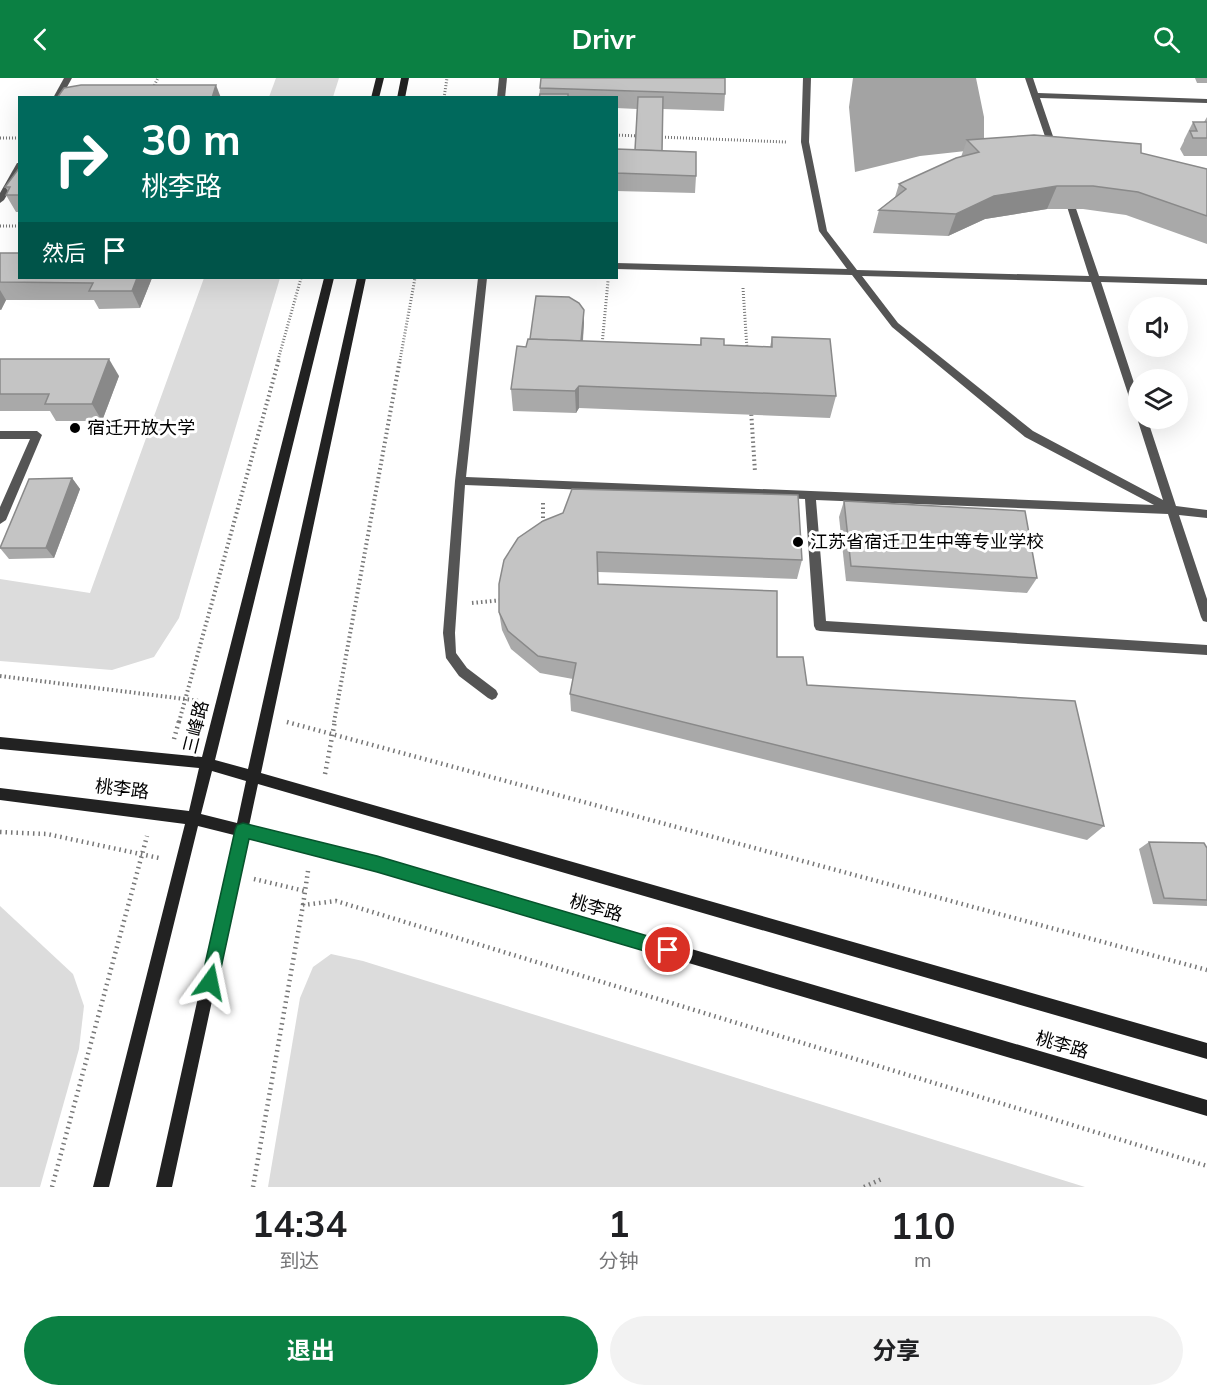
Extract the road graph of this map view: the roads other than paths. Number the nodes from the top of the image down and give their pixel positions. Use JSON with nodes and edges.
{"nodes":[{"id":1,"x":68,"y":78,"type":"edge"},
{"id":2,"x":380,"y":78,"type":"edge"},
{"id":3,"x":405,"y":78,"type":"edge"},
{"id":4,"x":503,"y":78,"type":"edge"},
{"id":5,"x":807,"y":78,"type":"edge"},
{"id":6,"x":1029,"y":78,"type":"edge"},
{"id":7,"x":1035,"y":95,"type":"junction"},
{"id":8,"x":58,"y":96,"type":"edge"},
{"id":9,"x":376,"y":96,"type":"edge"},
{"id":10,"x":401,"y":96,"type":"edge"},
{"id":11,"x":501,"y":96,"type":"edge"},
{"id":12,"x":1207,"y":101,"type":"edge"},
{"id":13,"x":1049,"y":137,"type":"junction"},
{"id":14,"x":1060,"y":140,"type":"edge"},
{"id":15,"x":1056,"y":159,"type":"edge"},
{"id":16,"x":18,"y":168,"type":"edge"},
{"id":17,"x":1063,"y":181,"type":"edge"},
{"id":18,"x":0,"y":200,"type":"edge"},
{"id":19,"x":618,"y":266,"type":"edge"},
{"id":20,"x":854,"y":272,"type":"junction"},
{"id":21,"x":329,"y":279,"type":"edge"},
{"id":22,"x":362,"y":279,"type":"edge"},
{"id":23,"x":482,"y":279,"type":"edge"},
{"id":24,"x":1095,"y":279,"type":"junction"},
{"id":25,"x":1207,"y":282,"type":"edge"},
{"id":26,"x":1128,"y":379,"type":"edge"},
{"id":27,"x":1146,"y":429,"type":"edge"},
{"id":28,"x":0,"y":435,"type":"edge"},
{"id":29,"x":460,"y":481,"type":"junction"},
{"id":30,"x":810,"y":495,"type":"junction"},
{"id":31,"x":1172,"y":510,"type":"junction"},
{"id":32,"x":1207,"y":514,"type":"edge"},
{"id":33,"x":0,"y":520,"type":"edge"},
{"id":34,"x":1207,"y":617,"type":"edge"},
{"id":35,"x":1207,"y":650,"type":"edge"},
{"id":36,"x":492,"y":694,"type":"dead end"},
{"id":37,"x":0,"y":743,"type":"edge"},
{"id":38,"x":205,"y":763,"type":"junction"},
{"id":39,"x":254,"y":777,"type":"junction"},
{"id":40,"x":0,"y":794,"type":"edge"},
{"id":41,"x":192,"y":818,"type":"junction"},
{"id":42,"x":243,"y":830,"type":"junction"},
{"id":43,"x":1207,"y":1051,"type":"edge"},
{"id":44,"x":1207,"y":1108,"type":"edge"},
{"id":45,"x":101,"y":1187,"type":"edge"},
{"id":46,"x":164,"y":1187,"type":"edge"}],
"edges":[{"from":1,"to":8,"type":"lane"},
{"from":2,"to":9,"type":"main road"},
{"from":3,"to":10,"type":"main road"},
{"from":4,"to":11,"type":"lane"},
{"from":5,"to":20,"type":"lane"},
{"from":6,"to":7,"type":"lane"},
{"from":7,"to":12,"type":"lane"},
{"from":7,"to":13,"type":"lane"},
{"from":13,"to":14,"type":"lane"},
{"from":13,"to":15,"type":"lane"},
{"from":16,"to":18,"type":"lane"},
{"from":17,"to":24,"type":"lane"},
{"from":19,"to":20,"type":"lane"},
{"from":20,"to":24,"type":"lane"},
{"from":20,"to":31,"type":"lane"},
{"from":21,"to":38,"type":"main road","name":"三峰路"},
{"from":22,"to":39,"type":"main road"},
{"from":23,"to":29,"type":"lane"},
{"from":24,"to":25,"type":"lane"},
{"from":24,"to":26,"type":"lane"},
{"from":27,"to":31,"type":"lane"},
{"from":28,"to":33,"type":"lane"},
{"from":29,"to":30,"type":"lane"},
{"from":29,"to":36,"type":"lane"},
{"from":30,"to":31,"type":"lane"},
{"from":30,"to":35,"type":"lane"},
{"from":31,"to":32,"type":"lane"},
{"from":31,"to":34,"type":"lane"},
{"from":37,"to":38,"type":"main road","name":"桃李路"},
{"from":38,"to":39,"type":"main road","name":"桃李路"},
{"from":38,"to":41,"type":"main road","name":"三峰路"},
{"from":39,"to":42,"type":"main road"},
{"from":39,"to":43,"type":"main road","name":"桃李路"},
{"from":40,"to":41,"type":"main road","name":"桃李路"},
{"from":41,"to":42,"type":"main road","name":"桃李路"},
{"from":41,"to":45,"type":"main road","name":"三峰路"},
{"from":42,"to":44,"type":"main road","name":"桃李路"},
{"from":42,"to":46,"type":"main road"}]}
